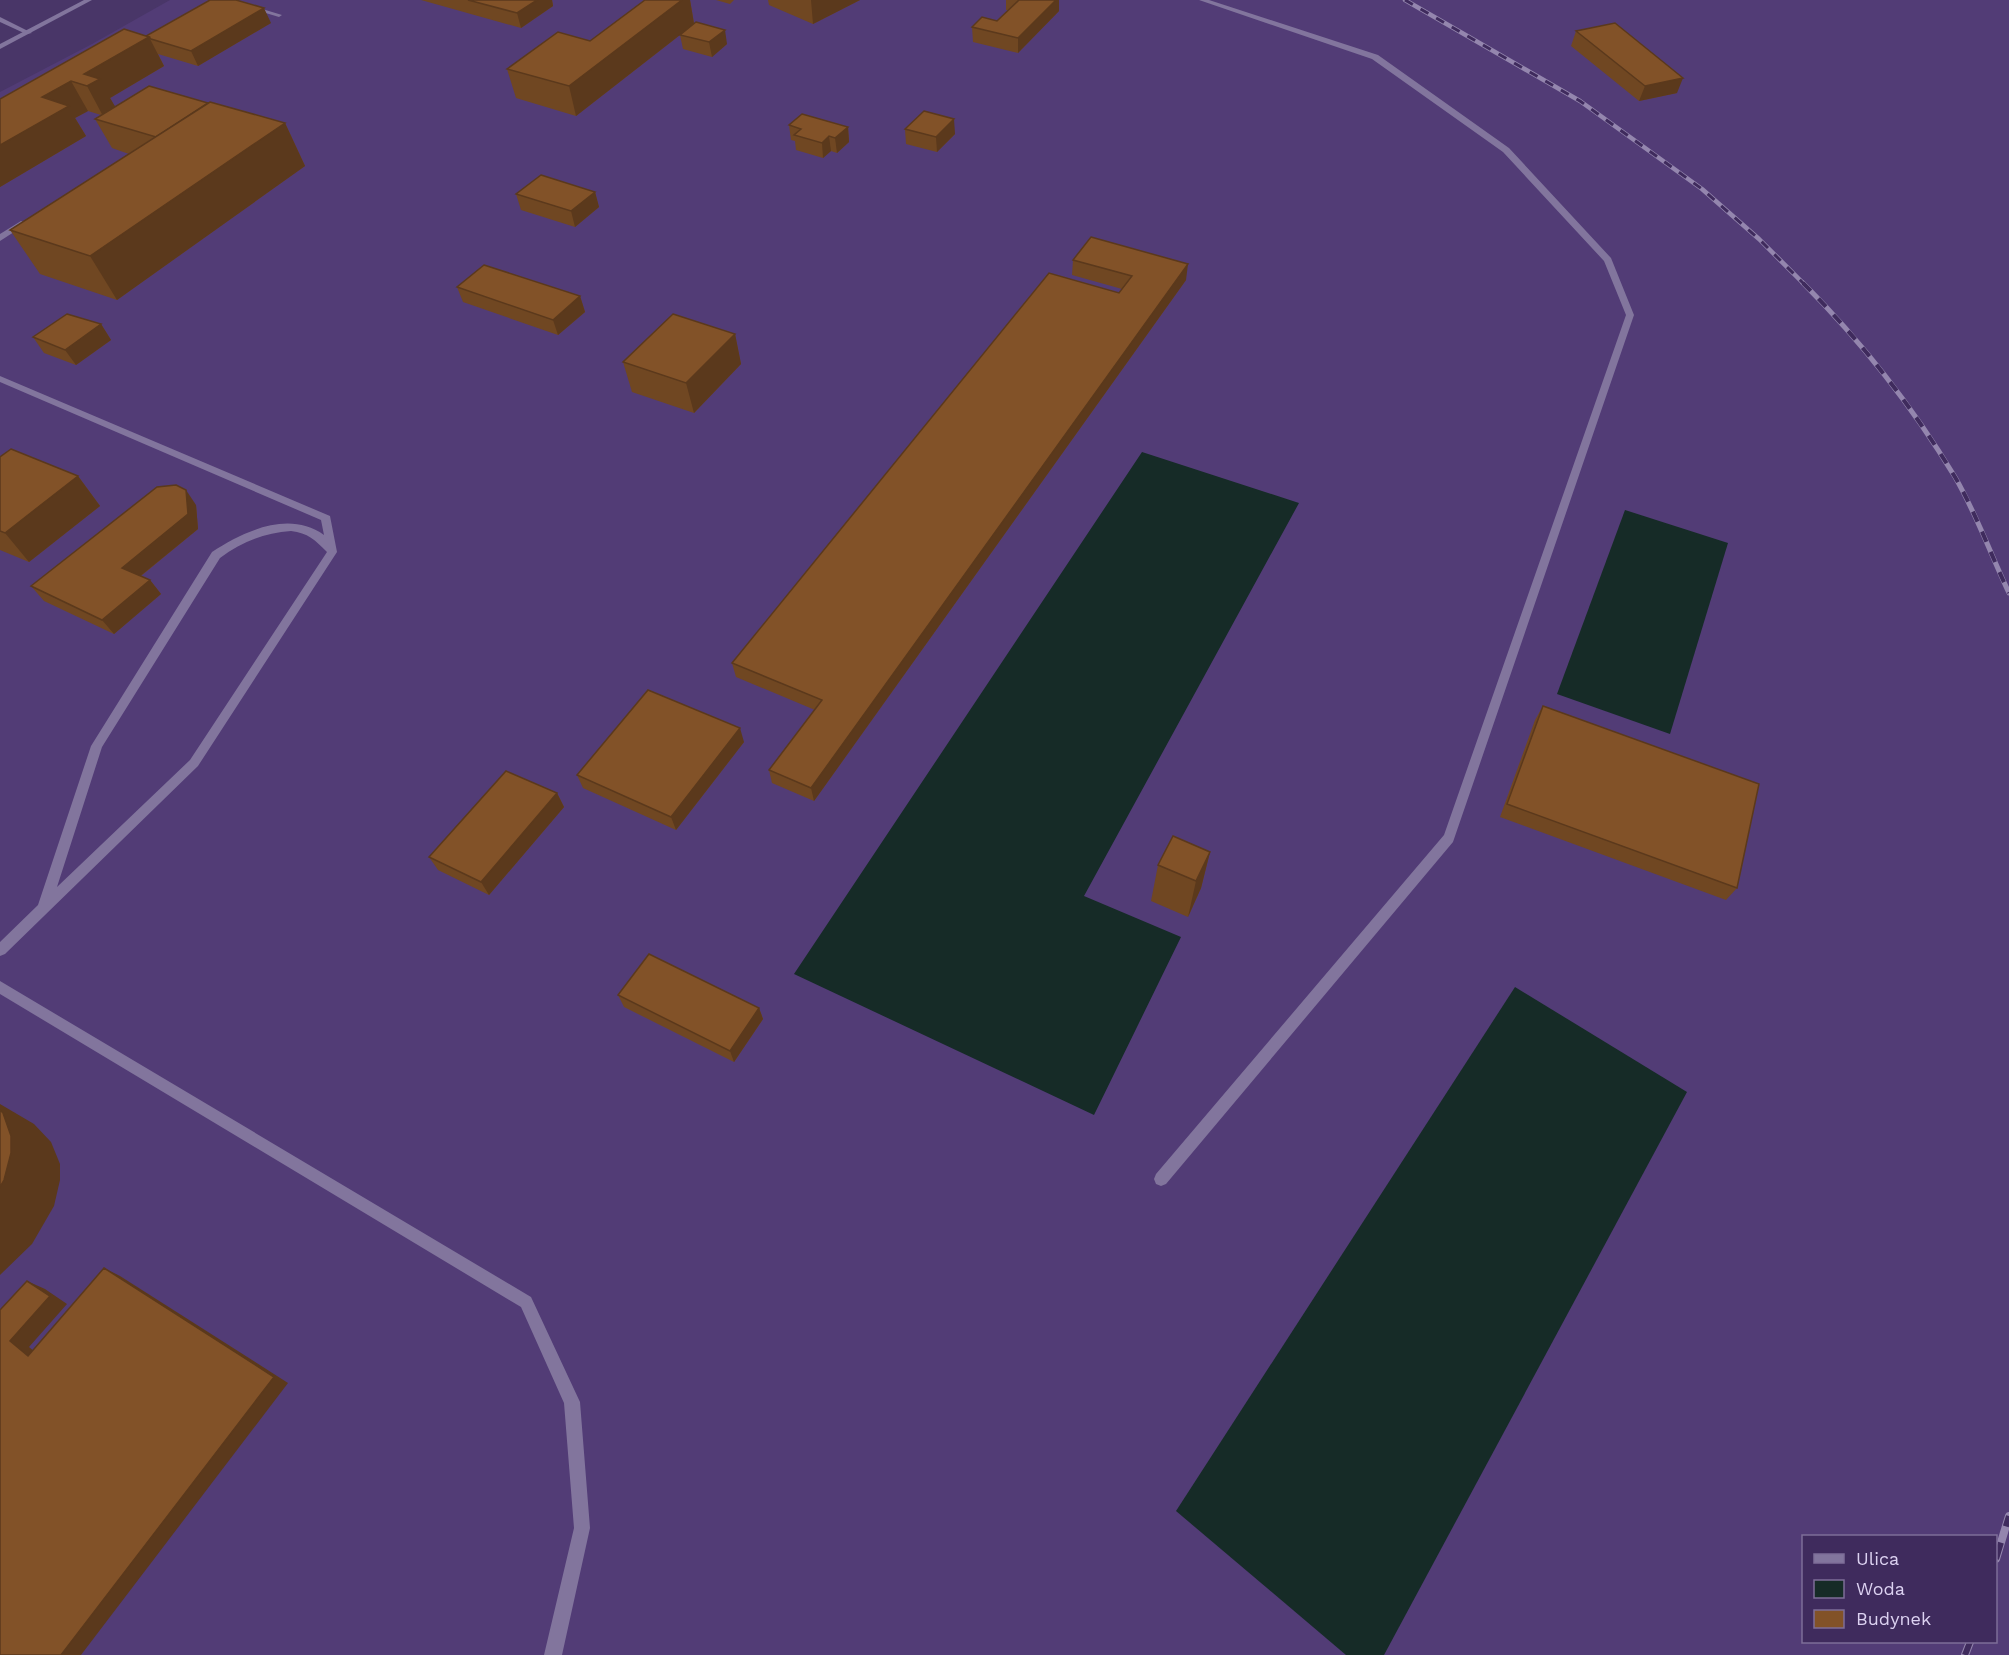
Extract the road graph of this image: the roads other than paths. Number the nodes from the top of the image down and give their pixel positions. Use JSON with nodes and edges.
{"nodes":[{"id":1,"x":89,"y":0,"type":"edge"},
{"id":2,"x":225,"y":0,"type":"edge"},
{"id":3,"x":1202,"y":0,"type":"edge"},
{"id":4,"x":279,"y":15,"type":"dead end"},
{"id":5,"x":0,"y":19,"type":"edge"},
{"id":6,"x":28,"y":33,"type":"junction"},
{"id":7,"x":0,"y":47,"type":"edge"},
{"id":8,"x":29,"y":220,"type":"edge"},
{"id":9,"x":0,"y":238,"type":"edge"},
{"id":10,"x":0,"y":379,"type":"edge"},
{"id":11,"x":332,"y":552,"type":"junction"},
{"id":12,"x":44,"y":908,"type":"junction"},
{"id":13,"x":0,"y":950,"type":"edge"},
{"id":14,"x":0,"y":987,"type":"edge"},
{"id":15,"x":1161,"y":1179,"type":"dead end"},
{"id":16,"x":553,"y":1655,"type":"edge"}],
"edges":[{"from":1,"to":6,"type":"street"},
{"from":2,"to":4,"type":"street"},
{"from":3,"to":15,"type":"street"},
{"from":5,"to":6,"type":"street"},
{"from":6,"to":7,"type":"street"},
{"from":8,"to":9,"type":"street"},
{"from":10,"to":11,"type":"street"},
{"from":11,"to":12,"type":"street"},
{"from":11,"to":12,"type":"street"},
{"from":12,"to":13,"type":"street"},
{"from":14,"to":16,"type":"street"}]}
